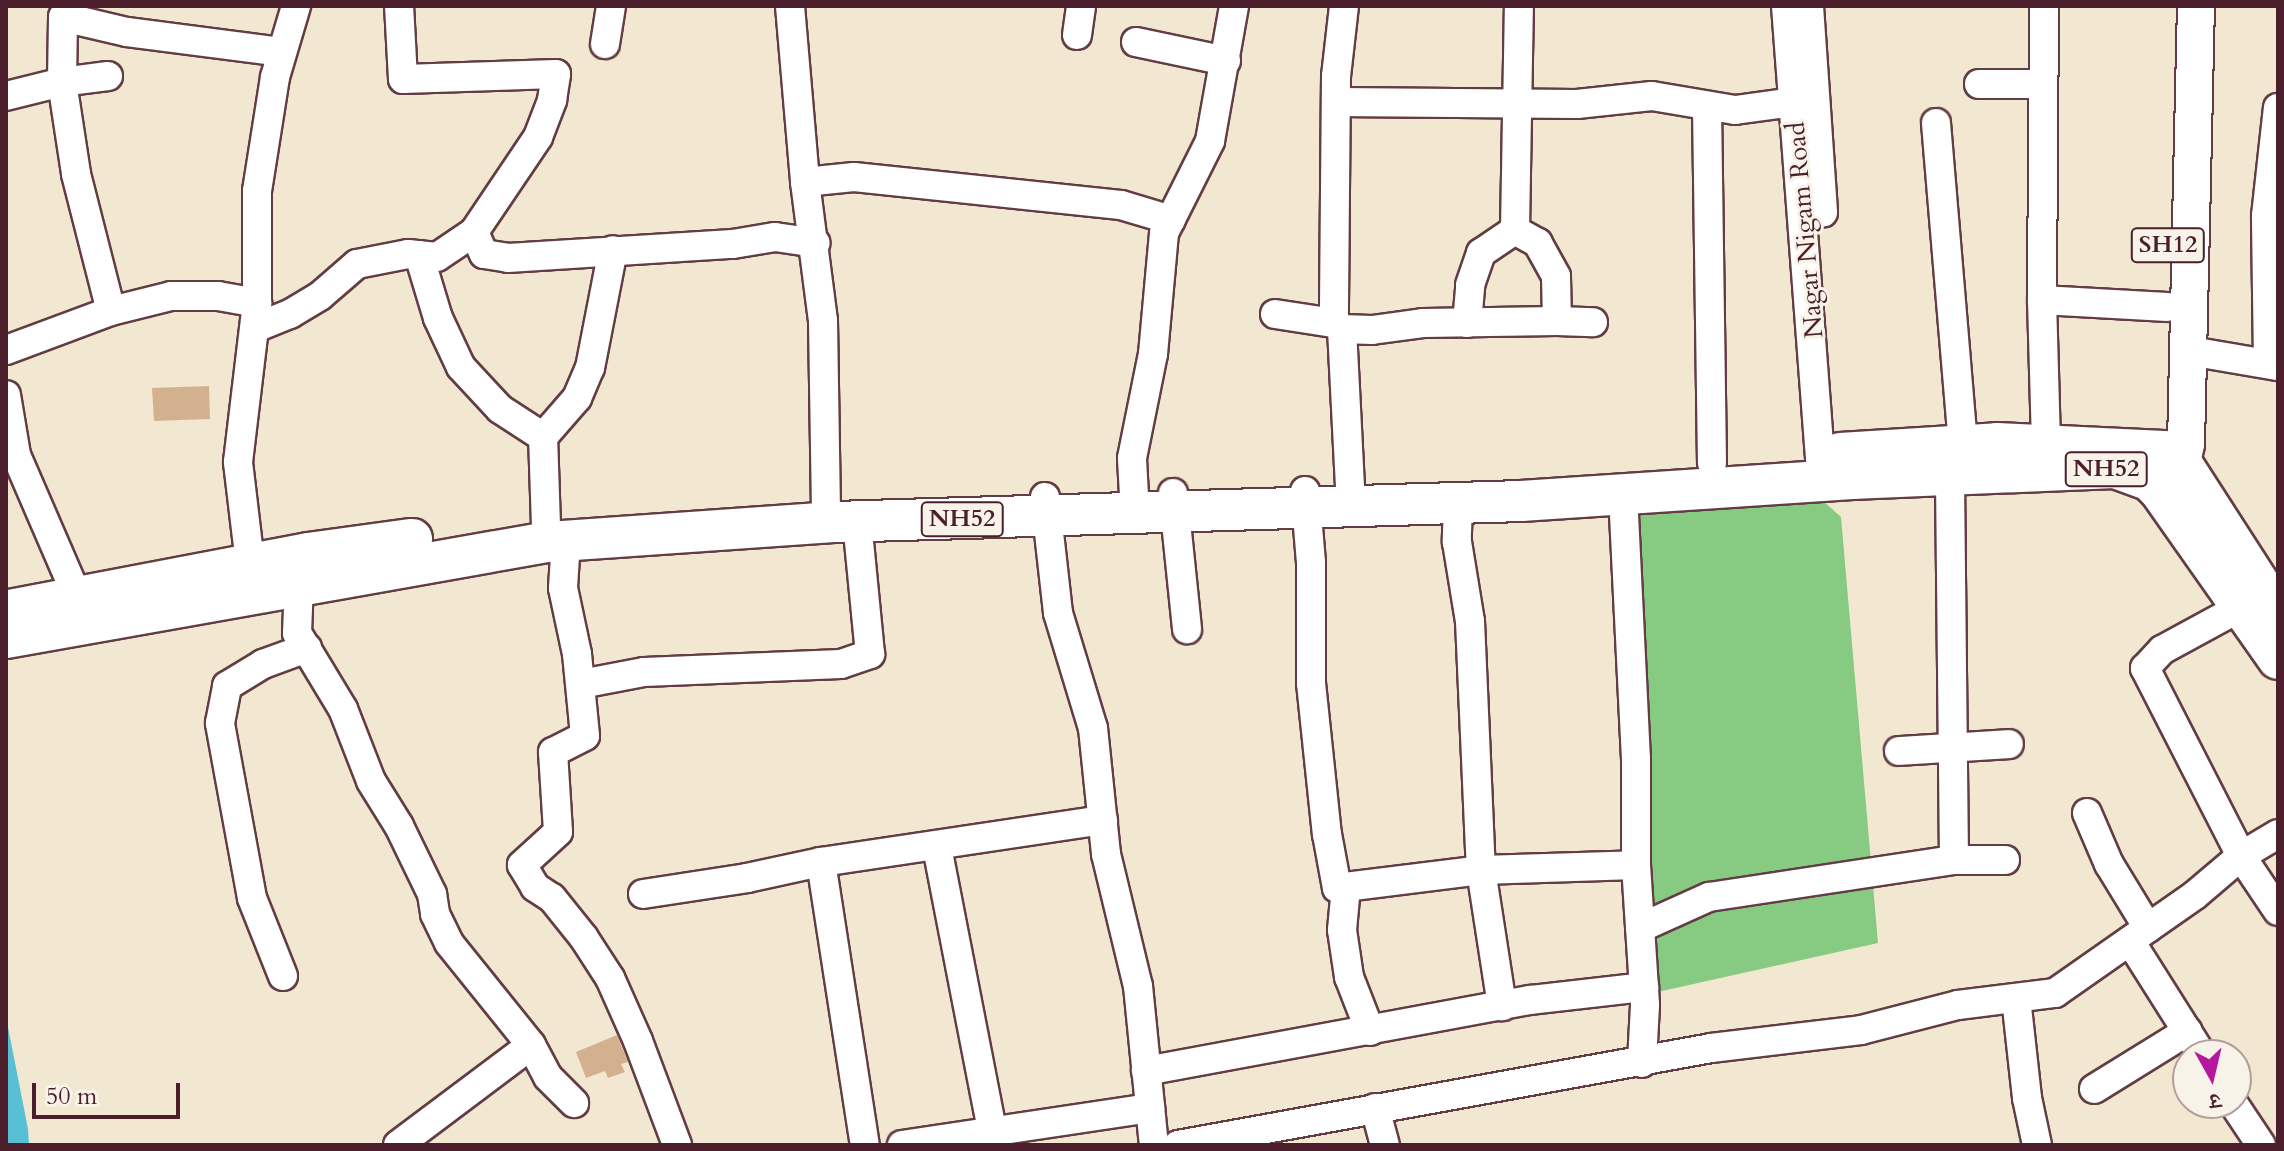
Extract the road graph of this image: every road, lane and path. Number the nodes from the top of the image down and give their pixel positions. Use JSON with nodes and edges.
{"nodes":[{"id":1,"x":296,"y":6,"type":"edge"},
{"id":2,"x":399,"y":6,"type":"edge"},
{"id":3,"x":611,"y":6,"type":"edge"},
{"id":4,"x":790,"y":6,"type":"edge"},
{"id":5,"x":1081,"y":6,"type":"edge"},
{"id":6,"x":1234,"y":6,"type":"edge"},
{"id":7,"x":1344,"y":6,"type":"edge"},
{"id":8,"x":1519,"y":6,"type":"edge"},
{"id":9,"x":1786,"y":6,"type":"edge"},
{"id":10,"x":1809,"y":6,"type":"edge"},
{"id":11,"x":2044,"y":6,"type":"edge"},
{"id":12,"x":2170,"y":6,"type":"edge"},
{"id":13,"x":2196,"y":6,"type":"edge"},
{"id":14,"x":1077,"y":35,"type":"dead end"},
{"id":15,"x":1136,"y":42,"type":"dead end"},
{"id":16,"x":605,"y":44,"type":"dead end"},
{"id":17,"x":281,"y":52,"type":"junction"},
{"id":18,"x":1226,"y":61,"type":"junction"},
{"id":19,"x":108,"y":76,"type":"dead end"},
{"id":20,"x":62,"y":82,"type":"junction"},
{"id":21,"x":1979,"y":84,"type":"dead end"},
{"id":22,"x":2042,"y":84,"type":"junction"},
{"id":23,"x":6,"y":96,"type":"edge"},
{"id":24,"x":1336,"y":102,"type":"junction"},
{"id":25,"x":1794,"y":102,"type":"junction"},
{"id":26,"x":1517,"y":103,"type":"junction"},
{"id":27,"x":1707,"y":106,"type":"junction"},
{"id":28,"x":2278,"y":108,"type":"edge"},
{"id":29,"x":1936,"y":123,"type":"dead end"},
{"id":30,"x":805,"y":182,"type":"junction"},
{"id":31,"x":2272,"y":218,"type":"edge"},
{"id":32,"x":1171,"y":220,"type":"junction"},
{"id":33,"x":1515,"y":230,"type":"junction"},
{"id":34,"x":474,"y":232,"type":"junction"},
{"id":35,"x":816,"y":243,"type":"junction"},
{"id":36,"x":613,"y":250,"type":"junction"},
{"id":37,"x":419,"y":255,"type":"junction"},
{"id":38,"x":2042,"y":300,"type":"junction"},
{"id":39,"x":2167,"y":307,"type":"junction"},
{"id":40,"x":111,"y":311,"type":"junction"},
{"id":41,"x":1275,"y":314,"type":"dead end"},
{"id":42,"x":256,"y":316,"type":"junction"},
{"id":43,"x":1557,"y":321,"type":"junction"},
{"id":44,"x":1593,"y":322,"type":"dead end"},
{"id":45,"x":1467,"y":323,"type":"junction"},
{"id":46,"x":1338,"y":326,"type":"junction"},
{"id":47,"x":6,"y":350,"type":"edge"},
{"id":48,"x":2190,"y":351,"type":"junction"},
{"id":49,"x":2273,"y":365,"type":"edge"},
{"id":50,"x":6,"y":395,"type":"edge"},
{"id":51,"x":543,"y":437,"type":"junction"},
{"id":52,"x":2046,"y":445,"type":"junction"},
{"id":53,"x":1957,"y":460,"type":"junction"},
{"id":54,"x":1712,"y":463,"type":"junction"},
{"id":55,"x":1831,"y":467,"type":"junction"},
{"id":56,"x":2164,"y":472,"type":"junction"},
{"id":57,"x":1350,"y":487,"type":"junction"},
{"id":58,"x":1623,"y":494,"type":"junction"},
{"id":59,"x":1306,"y":499,"type":"junction"},
{"id":60,"x":1155,"y":503,"type":"junction"},
{"id":61,"x":1458,"y":504,"type":"junction"},
{"id":62,"x":1046,"y":506,"type":"junction"},
{"id":63,"x":841,"y":512,"type":"junction"},
{"id":64,"x":552,"y":529,"type":"junction"},
{"id":65,"x":250,"y":563,"type":"junction"},
{"id":66,"x":299,"y":585,"type":"junction"},
{"id":67,"x":2266,"y":603,"type":"edge"},
{"id":68,"x":84,"y":609,"type":"junction"},
{"id":69,"x":6,"y":611,"type":"edge"},
{"id":70,"x":1187,"y":629,"type":"dead end"},
{"id":71,"x":6,"y":638,"type":"edge"},
{"id":72,"x":307,"y":648,"type":"junction"},
{"id":73,"x":2278,"y":659,"type":"edge"},
{"id":74,"x":581,"y":684,"type":"junction"},
{"id":75,"x":2009,"y":744,"type":"dead end"},
{"id":76,"x":1953,"y":747,"type":"junction"},
{"id":77,"x":1899,"y":751,"type":"dead end"},
{"id":78,"x":2087,"y":813,"type":"dead end"},
{"id":79,"x":1103,"y":820,"type":"junction"},
{"id":80,"x":2278,"y":834,"type":"edge"},
{"id":81,"x":937,"y":847,"type":"junction"},
{"id":82,"x":2241,"y":856,"type":"junction"},
{"id":83,"x":1954,"y":860,"type":"junction"},
{"id":84,"x":2005,"y":860,"type":"dead end"},
{"id":85,"x":821,"y":862,"type":"junction"},
{"id":86,"x":1636,"y":865,"type":"junction"},
{"id":87,"x":1481,"y":870,"type":"junction"},
{"id":88,"x":1346,"y":887,"type":"junction"},
{"id":89,"x":643,"y":894,"type":"dead end"},
{"id":90,"x":2278,"y":911,"type":"edge"},
{"id":91,"x":1640,"y":928,"type":"junction"},
{"id":92,"x":2139,"y":935,"type":"junction"},
{"id":93,"x":283,"y":976,"type":"dead end"},
{"id":94,"x":1644,"y":987,"type":"junction"},
{"id":95,"x":2016,"y":998,"type":"junction"},
{"id":96,"x":1502,"y":1006,"type":"junction"},
{"id":97,"x":1370,"y":1031,"type":"junction"},
{"id":98,"x":2192,"y":1039,"type":"edge"},
{"id":99,"x":531,"y":1045,"type":"junction"},
{"id":100,"x":2172,"y":1053,"type":"edge"},
{"id":101,"x":1642,"y":1063,"type":"junction"},
{"id":102,"x":1146,"y":1071,"type":"junction"},
{"id":103,"x":2094,"y":1089,"type":"dead end"},
{"id":104,"x":574,"y":1103,"type":"dead end"},
{"id":105,"x":1150,"y":1108,"type":"junction"},
{"id":106,"x":1375,"y":1108,"type":"junction"},
{"id":107,"x":2244,"y":1119,"type":"edge"},
{"id":108,"x":992,"y":1131,"type":"junction"},
{"id":109,"x":398,"y":1145,"type":"edge"},
{"id":110,"x":677,"y":1145,"type":"edge"},
{"id":111,"x":865,"y":1145,"type":"edge"},
{"id":112,"x":902,"y":1145,"type":"edge"},
{"id":113,"x":1154,"y":1145,"type":"edge"},
{"id":114,"x":1178,"y":1145,"type":"edge"},
{"id":115,"x":1385,"y":1145,"type":"edge"},
{"id":116,"x":2037,"y":1145,"type":"edge"},
{"id":117,"x":2261,"y":1145,"type":"edge"}],
"edges":[{"from":1,"to":17,"type":"street"},
{"from":2,"to":34,"type":"street"},
{"from":3,"to":16,"type":"street"},
{"from":4,"to":30,"type":"street"},
{"from":5,"to":14,"type":"street"},
{"from":6,"to":18,"type":"street"},
{"from":7,"to":24,"type":"street"},
{"from":8,"to":26,"type":"street"},
{"from":9,"to":25,"type":"street","name":"Nagar Nigam Road"},
{"from":10,"to":55,"type":"street","name":"Nagar Nigam Road"},
{"from":11,"to":22,"type":"street"},
{"from":12,"to":39,"type":"main road","number":"SH12"},
{"from":13,"to":48,"type":"main road"},
{"from":15,"to":18,"type":"street"},
{"from":17,"to":20,"type":"street"},
{"from":17,"to":42,"type":"street"},
{"from":18,"to":32,"type":"street"},
{"from":19,"to":20,"type":"street"},
{"from":20,"to":23,"type":"street"},
{"from":20,"to":40,"type":"street"},
{"from":21,"to":22,"type":"street"},
{"from":22,"to":38,"type":"street"},
{"from":24,"to":26,"type":"street"},
{"from":24,"to":46,"type":"street"},
{"from":25,"to":27,"type":"street"},
{"from":25,"to":55,"type":"street","name":"Nagar Nigam Road"},
{"from":26,"to":27,"type":"street"},
{"from":26,"to":33,"type":"street"},
{"from":27,"to":54,"type":"street"},
{"from":28,"to":31,"type":"street"},
{"from":29,"to":53,"type":"street"},
{"from":30,"to":32,"type":"street"},
{"from":30,"to":35,"type":"street"},
{"from":31,"to":49,"type":"street"},
{"from":32,"to":60,"type":"street"},
{"from":33,"to":43,"type":"street"},
{"from":33,"to":45,"type":"street"},
{"from":34,"to":36,"type":"street"},
{"from":34,"to":37,"type":"street"},
{"from":35,"to":36,"type":"street"},
{"from":35,"to":63,"type":"street"},
{"from":36,"to":51,"type":"street"},
{"from":37,"to":42,"type":"street"},
{"from":37,"to":51,"type":"street"},
{"from":38,"to":39,"type":"street"},
{"from":38,"to":52,"type":"street"},
{"from":39,"to":56,"type":"main road","number":"SH12"},
{"from":40,"to":42,"type":"street"},
{"from":40,"to":47,"type":"street"},
{"from":41,"to":46,"type":"street"},
{"from":42,"to":65,"type":"street"},
{"from":43,"to":44,"type":"street"},
{"from":43,"to":45,"type":"street"},
{"from":45,"to":46,"type":"street"},
{"from":46,"to":57,"type":"street"},
{"from":48,"to":49,"type":"street"},
{"from":48,"to":56,"type":"main road"},
{"from":50,"to":68,"type":"street"},
{"from":51,"to":64,"type":"street"},
{"from":52,"to":53,"type":"highway","number":"NH52"},
{"from":52,"to":56,"type":"highway","number":"NH52"},
{"from":53,"to":55,"type":"highway","number":"NH52"},
{"from":53,"to":56,"type":"highway","number":"NH52"},
{"from":53,"to":76,"type":"street"},
{"from":54,"to":55,"type":"highway","number":"NH52"},
{"from":54,"to":57,"type":"highway","number":"NH52"},
{"from":55,"to":58,"type":"highway","number":"NH52"},
{"from":56,"to":67,"type":"highway","number":"NH52"},
{"from":57,"to":59,"type":"highway","number":"NH52"},
{"from":58,"to":61,"type":"highway","number":"NH52"},
{"from":58,"to":86,"type":"street"},
{"from":59,"to":60,"type":"highway","number":"NH52"},
{"from":59,"to":61,"type":"highway","number":"NH52"},
{"from":59,"to":88,"type":"street"},
{"from":60,"to":62,"type":"highway","number":"NH52"},
{"from":60,"to":70,"type":"street"},
{"from":61,"to":87,"type":"street"},
{"from":62,"to":63,"type":"highway","number":"NH52"},
{"from":62,"to":79,"type":"street"},
{"from":63,"to":64,"type":"highway","number":"NH52"},
{"from":63,"to":74,"type":"street"},
{"from":64,"to":65,"type":"highway","number":"NH52"},
{"from":64,"to":66,"type":"highway","number":"NH52"},
{"from":64,"to":74,"type":"street"},
{"from":65,"to":68,"type":"highway","number":"NH52"},
{"from":66,"to":68,"type":"highway","number":"NH52"},
{"from":66,"to":72,"type":"street"},
{"from":67,"to":73,"type":"highway","number":"NH52"},
{"from":67,"to":82,"type":"street"},
{"from":68,"to":69,"type":"highway","number":"NH52"},
{"from":68,"to":71,"type":"highway","number":"NH52"},
{"from":72,"to":93,"type":"street"},
{"from":72,"to":99,"type":"street"},
{"from":74,"to":110,"type":"street"},
{"from":75,"to":76,"type":"street"},
{"from":76,"to":77,"type":"street"},
{"from":76,"to":83,"type":"street"},
{"from":78,"to":92,"type":"street"},
{"from":79,"to":81,"type":"street"},
{"from":79,"to":102,"type":"street"},
{"from":80,"to":82,"type":"street"},
{"from":81,"to":85,"type":"street"},
{"from":81,"to":108,"type":"street"},
{"from":82,"to":90,"type":"street"},
{"from":82,"to":92,"type":"street"},
{"from":83,"to":84,"type":"street"},
{"from":83,"to":91,"type":"street"},
{"from":85,"to":89,"type":"street"},
{"from":85,"to":111,"type":"street"},
{"from":86,"to":87,"type":"street"},
{"from":86,"to":91,"type":"street"},
{"from":87,"to":88,"type":"street"},
{"from":87,"to":96,"type":"street"},
{"from":88,"to":97,"type":"street"},
{"from":91,"to":94,"type":"street"},
{"from":92,"to":95,"type":"street"},
{"from":92,"to":98,"type":"street"},
{"from":94,"to":96,"type":"street"},
{"from":94,"to":101,"type":"street"},
{"from":95,"to":101,"type":"street"},
{"from":95,"to":116,"type":"street"},
{"from":96,"to":97,"type":"street"},
{"from":97,"to":102,"type":"street"},
{"from":99,"to":104,"type":"street"},
{"from":99,"to":109,"type":"street"},
{"from":100,"to":103,"type":"street"},
{"from":101,"to":106,"type":"street"},
{"from":102,"to":105,"type":"street"},
{"from":105,"to":108,"type":"street"},
{"from":105,"to":113,"type":"street"},
{"from":106,"to":114,"type":"street"},
{"from":106,"to":115,"type":"street"},
{"from":107,"to":117,"type":"street"},
{"from":108,"to":112,"type":"street"}]}
